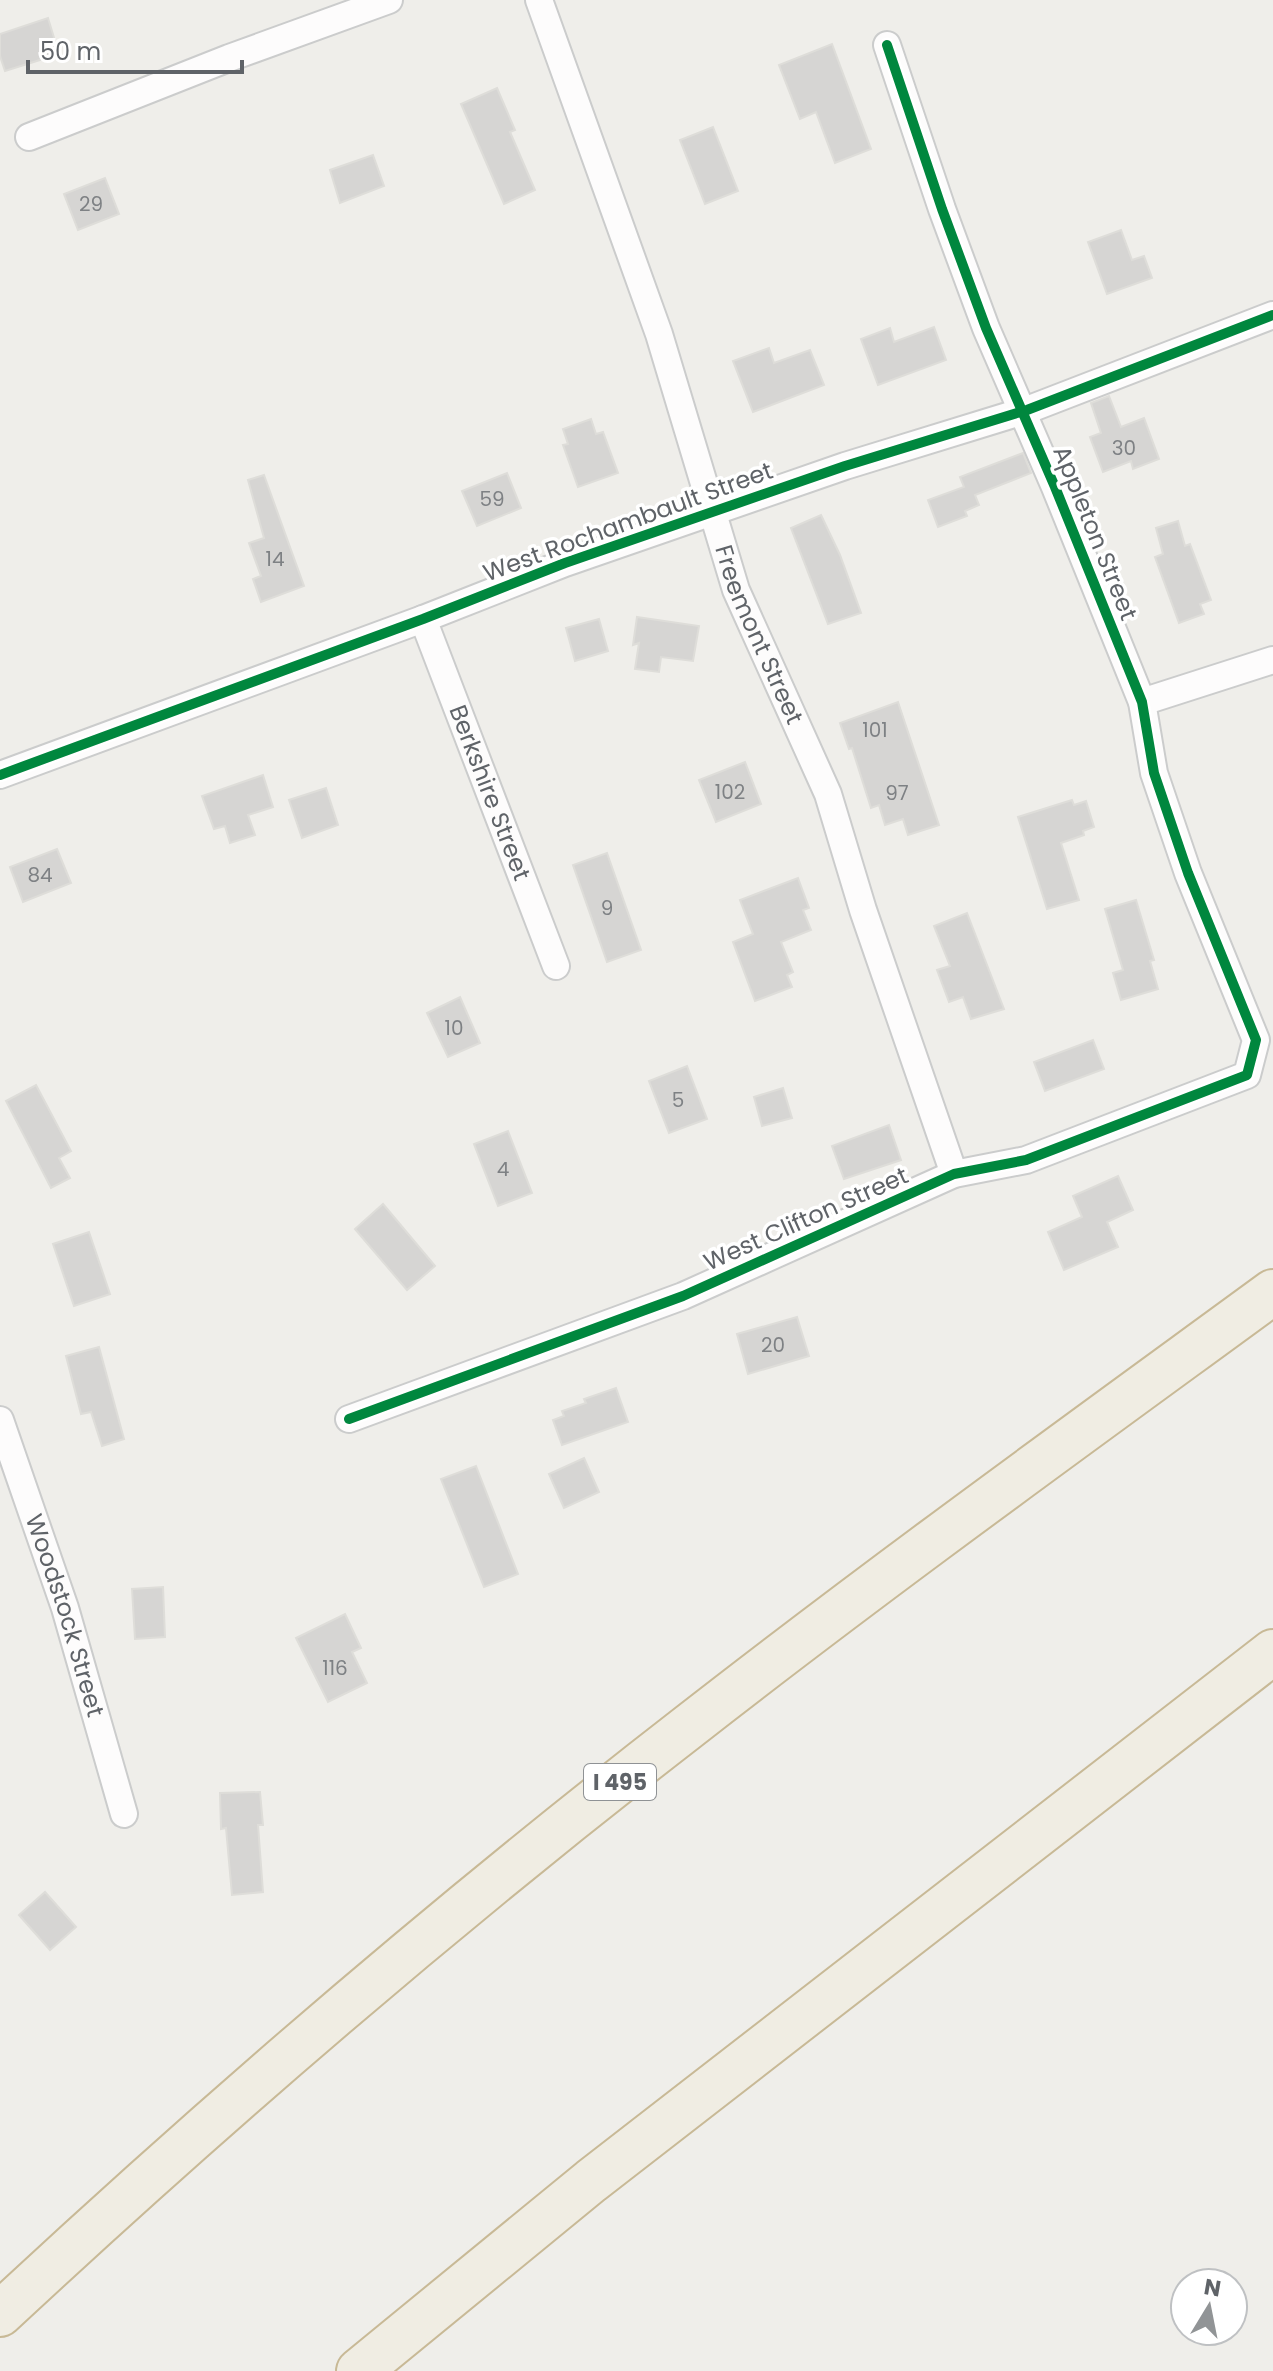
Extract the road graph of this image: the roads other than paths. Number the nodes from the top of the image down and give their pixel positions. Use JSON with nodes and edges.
{"nodes":[{"id":1,"x":389,"y":0,"type":"edge"},
{"id":2,"x":539,"y":0,"type":"edge"},
{"id":3,"x":887,"y":45,"type":"dead end"},
{"id":4,"x":29,"y":137,"type":"dead end"},
{"id":5,"x":1273,"y":315,"type":"edge"},
{"id":6,"x":1023,"y":411,"type":"junction"},
{"id":7,"x":714,"y":512,"type":"junction"},
{"id":8,"x":423,"y":619,"type":"junction"},
{"id":9,"x":1273,"y":660,"type":"edge"},
{"id":10,"x":1142,"y":702,"type":"junction"},
{"id":11,"x":0,"y":775,"type":"edge"},
{"id":12,"x":556,"y":966,"type":"dead end"},
{"id":13,"x":1256,"y":1040,"type":"joint"},
{"id":14,"x":954,"y":1174,"type":"junction"},
{"id":15,"x":1273,"y":1292,"type":"edge"},
{"id":16,"x":349,"y":1419,"type":"dead end"},
{"id":17,"x":0,"y":1420,"type":"edge"},
{"id":18,"x":1273,"y":1652,"type":"edge"},
{"id":19,"x":124,"y":1814,"type":"dead end"},
{"id":20,"x":0,"y":2314,"type":"edge"},
{"id":21,"x":359,"y":2371,"type":"edge"}],
"edges":[{"from":1,"to":4,"type":"street"},
{"from":2,"to":7,"type":"street","name":"Freemont Street"},
{"from":3,"to":6,"type":"street","name":"Appleton Street"},
{"from":5,"to":6,"type":"street","name":"West Rochambault Street"},
{"from":6,"to":7,"type":"street","name":"West Rochambault Street"},
{"from":6,"to":10,"type":"street","name":"Appleton Street"},
{"from":7,"to":8,"type":"street","name":"West Rochambault Street"},
{"from":7,"to":14,"type":"street","name":"Freemont Street"},
{"from":8,"to":11,"type":"street","name":"West Rochambault Street"},
{"from":8,"to":12,"type":"street","name":"Berkshire Street"},
{"from":9,"to":10,"type":"street"},
{"from":10,"to":13,"type":"street","name":"Appleton Street"},
{"from":13,"to":14,"type":"street","name":"West Clifton Street"},
{"from":14,"to":16,"type":"street","name":"West Clifton Street"},
{"from":15,"to":20,"type":"highway","number":"I 495"},
{"from":17,"to":19,"type":"street","name":"Woodstock Street"},
{"from":18,"to":21,"type":"highway"}]}
